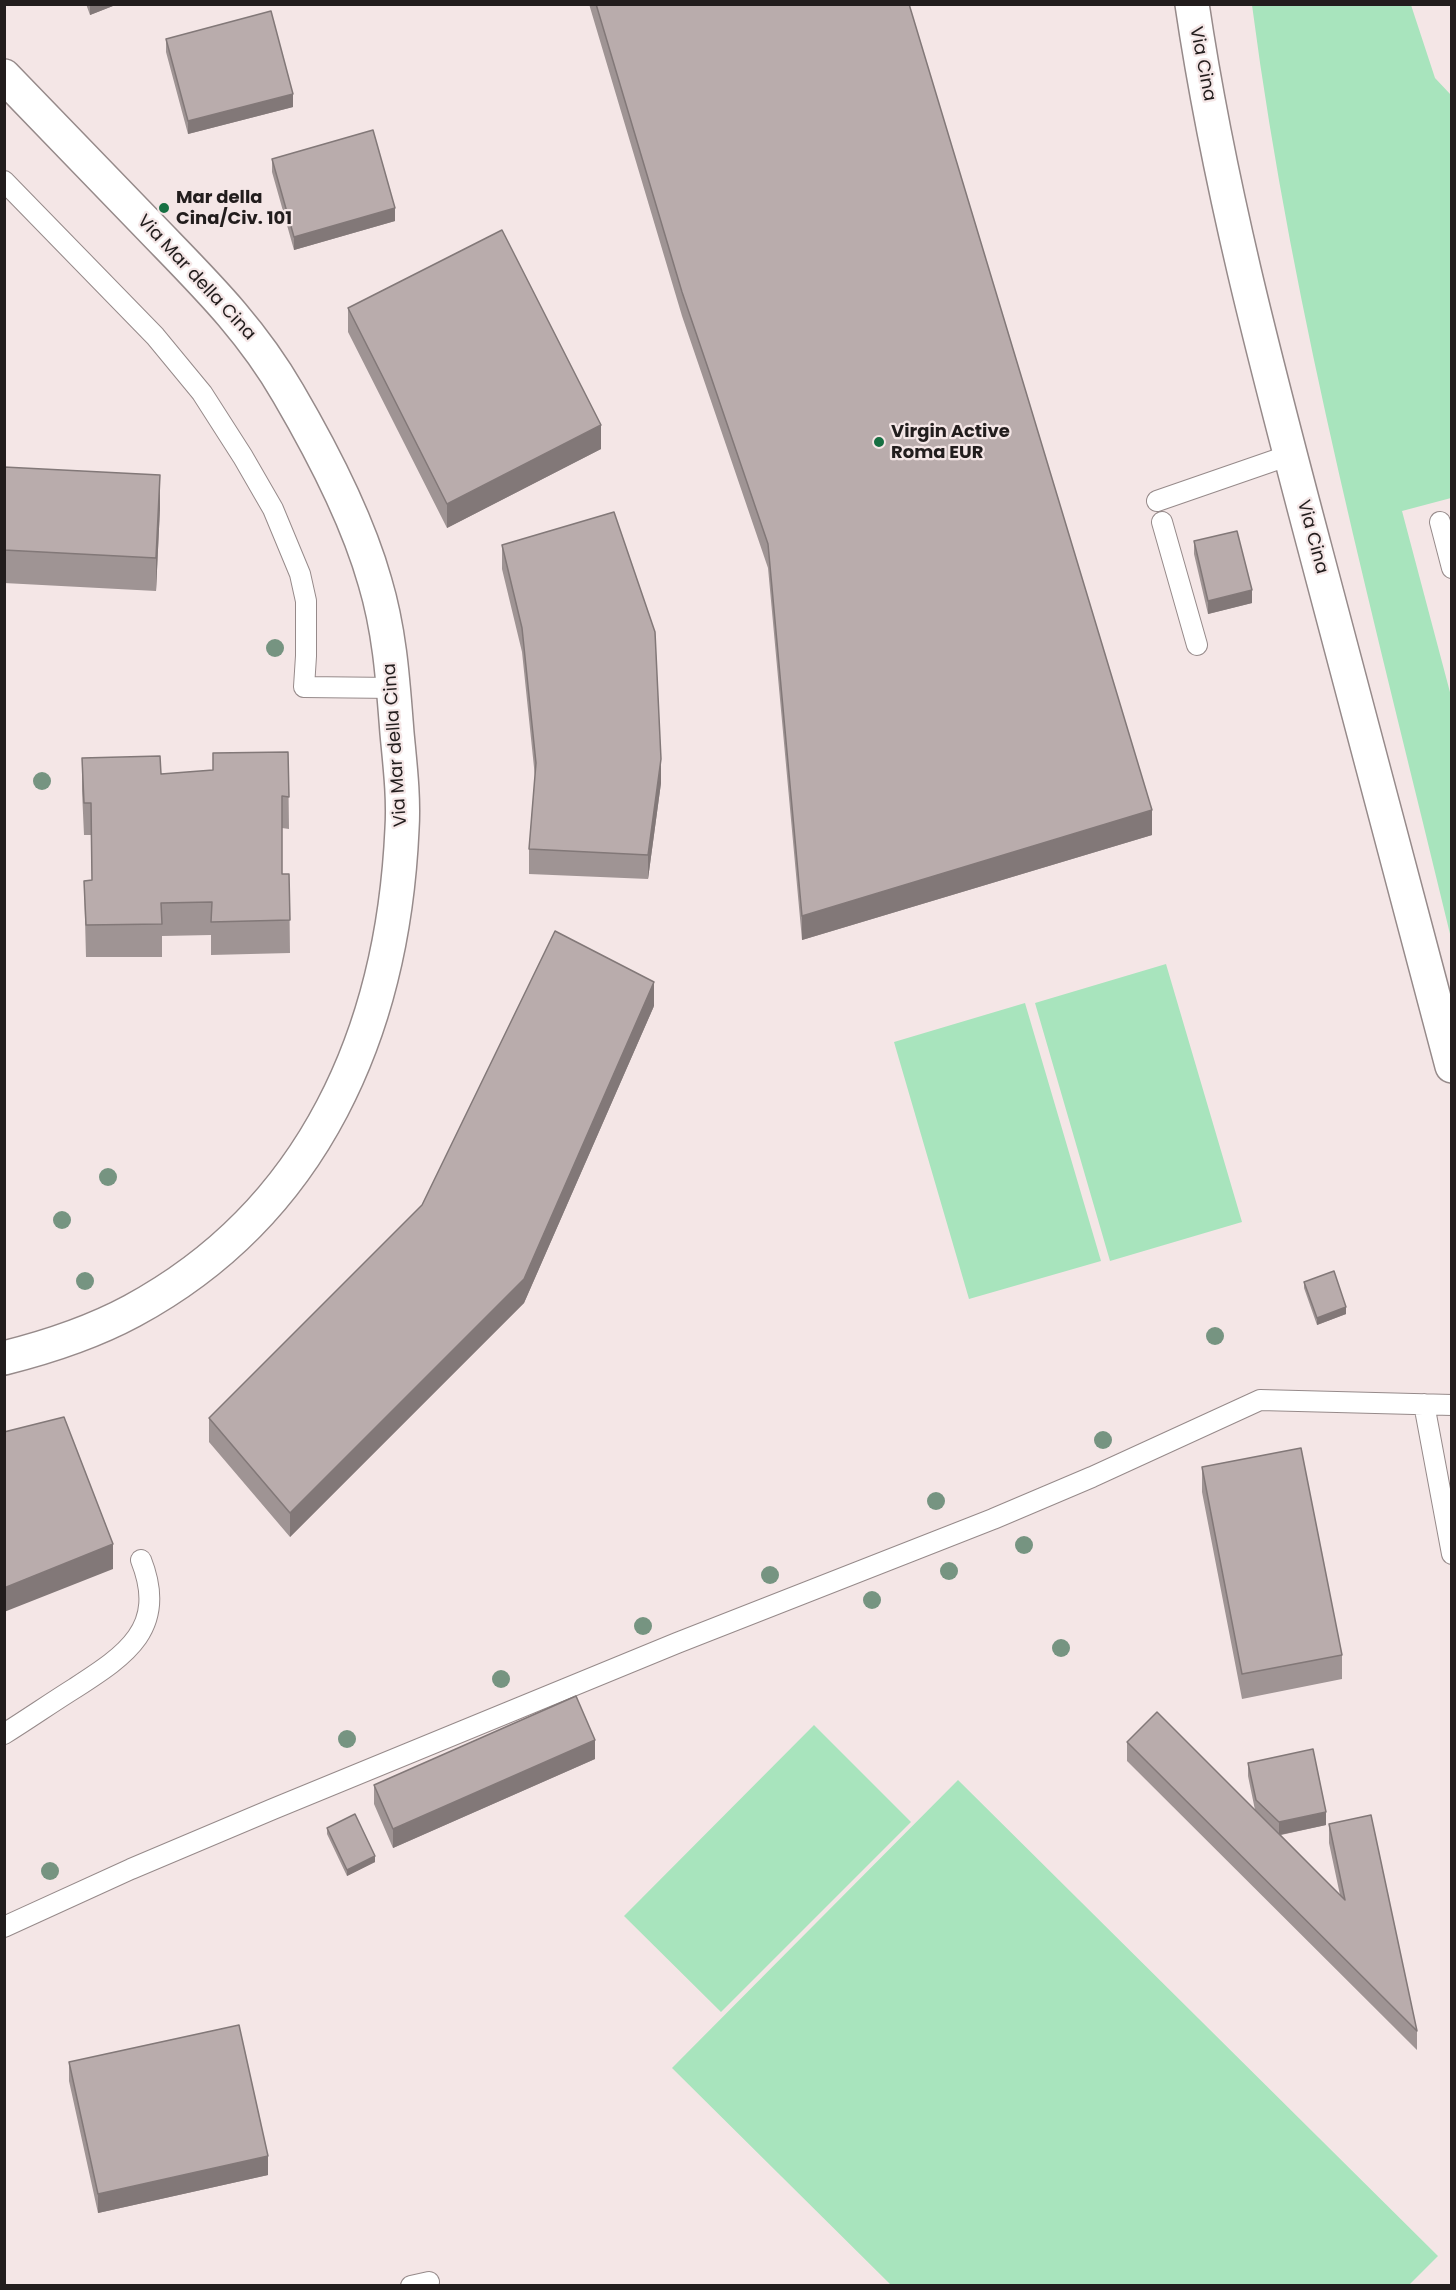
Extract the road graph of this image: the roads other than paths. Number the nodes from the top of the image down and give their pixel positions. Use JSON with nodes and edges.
{"nodes":[{"id":1,"x":1192,"y":4,"type":"edge"},
{"id":2,"x":4,"y":76,"type":"edge"},
{"id":3,"x":4,"y":181,"type":"edge"},
{"id":4,"x":1290,"y":455,"type":"junction"},
{"id":5,"x":1156,"y":501,"type":"dead end"},
{"id":6,"x":1162,"y":522,"type":"dead end"},
{"id":7,"x":1440,"y":522,"type":"dead end"},
{"id":8,"x":1452,"y":568,"type":"edge"},
{"id":9,"x":1197,"y":645,"type":"dead end"},
{"id":10,"x":394,"y":688,"type":"junction"},
{"id":11,"x":1452,"y":1066,"type":"edge"},
{"id":12,"x":4,"y":1358,"type":"edge"},
{"id":13,"x":1424,"y":1404,"type":"junction"},
{"id":14,"x":1452,"y":1405,"type":"edge"},
{"id":15,"x":1452,"y":1554,"type":"edge"},
{"id":16,"x":141,"y":1560,"type":"dead end"},
{"id":17,"x":4,"y":1734,"type":"edge"},
{"id":18,"x":4,"y":1927,"type":"edge"}],
"edges":[{"from":1,"to":4,"type":"street","name":"Via Cina"},
{"from":2,"to":10,"type":"street","name":"Via Mar della Cina"},
{"from":3,"to":10,"type":"lane"},
{"from":4,"to":5,"type":"lane"},
{"from":4,"to":11,"type":"street","name":"Via Cina"},
{"from":6,"to":9,"type":"lane"},
{"from":7,"to":8,"type":"lane"},
{"from":10,"to":12,"type":"street","name":"Via Mar della Cina"},
{"from":13,"to":14,"type":"lane"},
{"from":13,"to":15,"type":"lane"},
{"from":13,"to":18,"type":"lane"},
{"from":16,"to":17,"type":"lane"}]}
